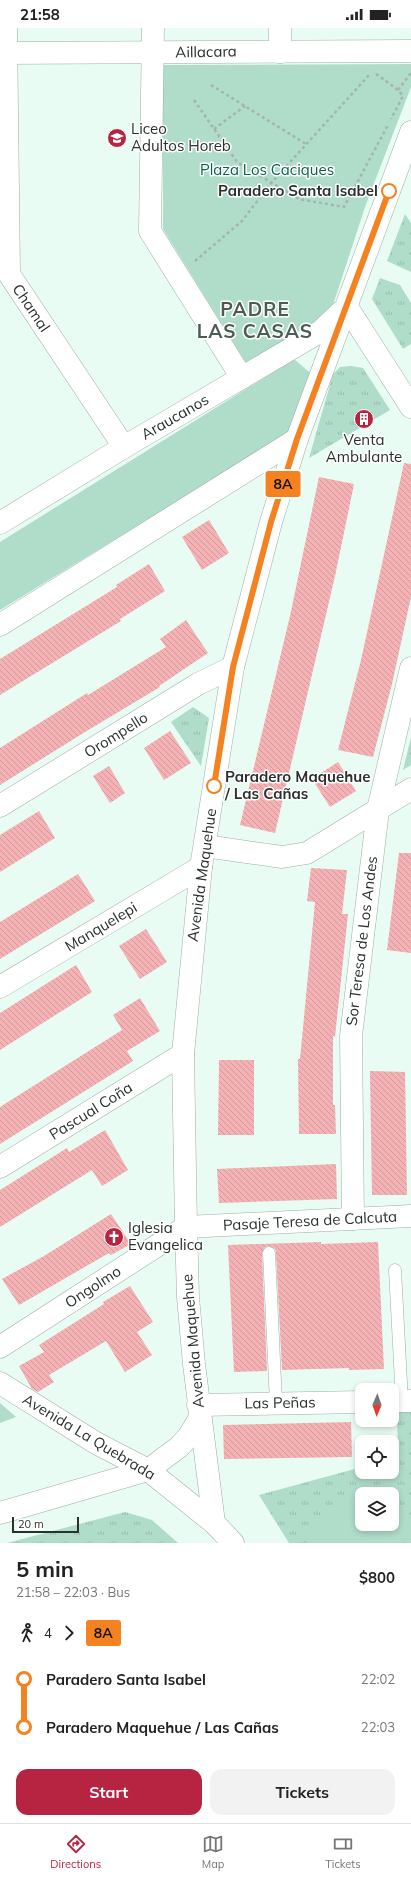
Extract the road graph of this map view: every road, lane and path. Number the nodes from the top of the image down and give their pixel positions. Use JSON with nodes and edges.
{"nodes":[{"id":1,"x":6,"y":28,"type":"edge"},
{"id":2,"x":153,"y":28,"type":"edge"},
{"id":3,"x":280,"y":28,"type":"edge"},
{"id":4,"x":411,"y":51,"type":"edge"},
{"id":5,"x":280,"y":52,"type":"junction"},
{"id":6,"x":3,"y":53,"type":"edge"},
{"id":7,"x":153,"y":53,"type":"junction"},
{"id":8,"x":411,"y":73,"type":"edge"},
{"id":9,"x":211,"y":85,"type":"dead end"},
{"id":10,"x":398,"y":90,"type":"junction"},
{"id":11,"x":194,"y":100,"type":"dead end"},
{"id":12,"x":245,"y":106,"type":"junction"},
{"id":13,"x":214,"y":129,"type":"junction"},
{"id":14,"x":411,"y":132,"type":"edge"},
{"id":15,"x":306,"y":144,"type":"junction"},
{"id":16,"x":272,"y":182,"type":"junction"},
{"id":17,"x":178,"y":275,"type":"junction"},
{"id":18,"x":347,"y":307,"type":"junction"},
{"id":19,"x":242,"y":378,"type":"junction"},
{"id":20,"x":411,"y":407,"type":"edge"},
{"id":21,"x":297,"y":439,"type":"junction"},
{"id":22,"x":124,"y":447,"type":"junction"},
{"id":23,"x":1,"y":520,"type":"edge"},
{"id":24,"x":0,"y":624,"type":"edge"},
{"id":25,"x":233,"y":667,"type":"junction"},
{"id":26,"x":411,"y":668,"type":"edge"},
{"id":27,"x":411,"y":789,"type":"edge"},
{"id":28,"x":0,"y":806,"type":"edge"},
{"id":29,"x":378,"y":810,"type":"junction"},
{"id":30,"x":203,"y":857,"type":"junction"},
{"id":31,"x":0,"y":987,"type":"edge"},
{"id":32,"x":183,"y":1054,"type":"junction"},
{"id":33,"x":0,"y":1167,"type":"edge"},
{"id":34,"x":411,"y":1216,"type":"edge"},
{"id":35,"x":353,"y":1219,"type":"junction"},
{"id":36,"x":186,"y":1227,"type":"junction"},
{"id":37,"x":269,"y":1253,"type":"dead end"},
{"id":38,"x":395,"y":1270,"type":"dead end"},
{"id":39,"x":0,"y":1347,"type":"edge"},
{"id":40,"x":0,"y":1383,"type":"edge"},
{"id":41,"x":402,"y":1401,"type":"edge"},
{"id":42,"x":355,"y":1402,"type":"edge"},
{"id":43,"x":276,"y":1403,"type":"junction"},
{"id":44,"x":198,"y":1412,"type":"junction"},
{"id":45,"x":148,"y":1470,"type":"junction"},
{"id":46,"x":0,"y":1513,"type":"edge"},
{"id":47,"x":214,"y":1523,"type":"junction"},
{"id":48,"x":233,"y":1543,"type":"edge"}],
"edges":[{"from":1,"to":6,"type":"street","name":"Chamal"},
{"from":2,"to":7,"type":"street"},
{"from":3,"to":5,"type":"street"},
{"from":4,"to":5,"type":"street","name":"Aillacara"},
{"from":5,"to":7,"type":"street","name":"Aillacara"},
{"from":6,"to":7,"type":"street","name":"Aillacara"},
{"from":6,"to":22,"type":"street","name":"Chamal"},
{"from":7,"to":17,"type":"street"},
{"from":8,"to":10,"type":"path"},
{"from":9,"to":12,"type":"path"},
{"from":10,"to":15,"type":"path"},
{"from":10,"to":16,"type":"path"},
{"from":11,"to":13,"type":"path"},
{"from":12,"to":13,"type":"path"},
{"from":12,"to":15,"type":"path"},
{"from":13,"to":16,"type":"path"},
{"from":14,"to":18,"type":"street","name":"Avenida Maquehue"},
{"from":15,"to":16,"type":"path"},
{"from":16,"to":17,"type":"path"},
{"from":17,"to":19,"type":"street"},
{"from":18,"to":19,"type":"street","name":"Araucanos"},
{"from":18,"to":20,"type":"street"},
{"from":18,"to":21,"type":"street","name":"Avenida Maquehue"},
{"from":19,"to":22,"type":"street","name":"Araucanos"},
{"from":21,"to":24,"type":"street"},
{"from":21,"to":25,"type":"street","name":"Avenida Maquehue"},
{"from":22,"to":23,"type":"street","name":"Araucanos"},
{"from":25,"to":28,"type":"street","name":"Orompello"},
{"from":25,"to":30,"type":"street","name":"Avenida Maquehue"},
{"from":26,"to":29,"type":"street","name":"Sor Teresa de Los Andes"},
{"from":27,"to":29,"type":"street"},
{"from":29,"to":30,"type":"street"},
{"from":29,"to":35,"type":"street","name":"Sor Teresa de Los Andes"},
{"from":30,"to":31,"type":"street","name":"Manquelepi"},
{"from":30,"to":32,"type":"street","name":"Avenida Maquehue"},
{"from":32,"to":33,"type":"street","name":"Pascual Coña"},
{"from":32,"to":36,"type":"street","name":"Avenida Maquehue"},
{"from":34,"to":35,"type":"street","name":"Pasaje Teresa de Calcuta"},
{"from":35,"to":36,"type":"street","name":"Pasaje Teresa de Calcuta"},
{"from":36,"to":39,"type":"street","name":"Ongolmo"},
{"from":36,"to":44,"type":"street","name":"Avenida Maquehue"},
{"from":37,"to":43,"type":"lane"},
{"from":38,"to":41,"type":"lane"},
{"from":40,"to":45,"type":"street","name":"Avenida La Quebrada"},
{"from":42,"to":43,"type":"street","name":"Las Peñas"},
{"from":43,"to":44,"type":"street","name":"Las Peñas"},
{"from":44,"to":45,"type":"street"},
{"from":44,"to":47,"type":"street","name":"Avenida Maquehue"},
{"from":45,"to":46,"type":"street"},
{"from":45,"to":47,"type":"street","name":"Avenida La Quebrada"},
{"from":47,"to":48,"type":"street"}]}
